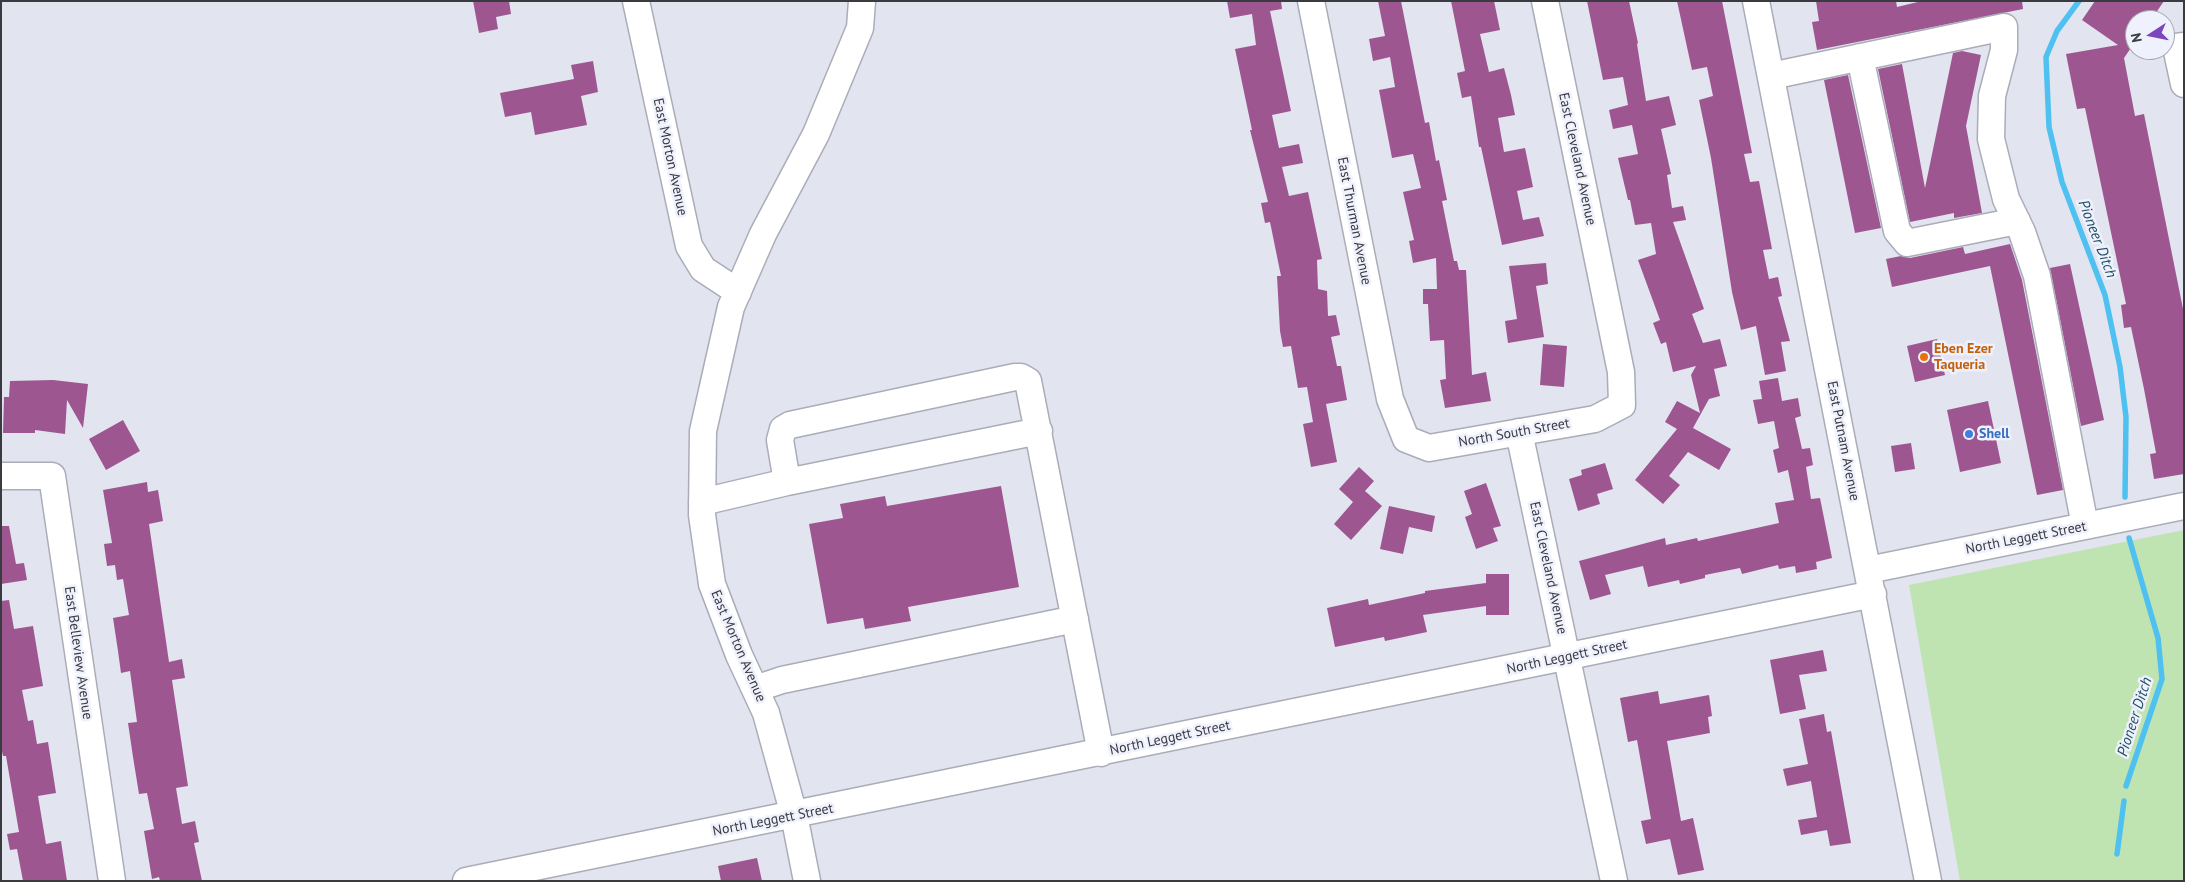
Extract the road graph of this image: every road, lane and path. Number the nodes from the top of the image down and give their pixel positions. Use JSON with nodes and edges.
{"nodes":[{"id":1,"x":636,"y":1,"type":"edge"},
{"id":2,"x":862,"y":1,"type":"edge"},
{"id":3,"x":1311,"y":1,"type":"edge"},
{"id":4,"x":1545,"y":1,"type":"edge"},
{"id":5,"x":1756,"y":1,"type":"edge"},
{"id":6,"x":2180,"y":47,"type":"edge"},
{"id":7,"x":1860,"y":57,"type":"junction"},
{"id":8,"x":1771,"y":76,"type":"junction"},
{"id":9,"x":2184,"y":84,"type":"edge"},
{"id":10,"x":2017,"y":221,"type":"junction"},
{"id":11,"x":738,"y":292,"type":"junction"},
{"id":12,"x":1622,"y":405,"type":"joint"},
{"id":13,"x":1039,"y":431,"type":"junction"},
{"id":14,"x":1519,"y":432,"type":"junction"},
{"id":15,"x":1406,"y":439,"type":"joint"},
{"id":16,"x":1,"y":476,"type":"edge"},
{"id":17,"x":787,"y":482,"type":"junction"},
{"id":18,"x":702,"y":502,"type":"junction"},
{"id":19,"x":2184,"y":506,"type":"edge"},
{"id":20,"x":2085,"y":526,"type":"junction"},
{"id":21,"x":1871,"y":582,"type":"junction"},
{"id":22,"x":1075,"y":619,"type":"junction"},
{"id":23,"x":1566,"y":657,"type":"junction"},
{"id":24,"x":755,"y":689,"type":"junction"},
{"id":25,"x":1101,"y":752,"type":"junction"},
{"id":26,"x":794,"y":815,"type":"junction"},
{"id":27,"x":112,"y":881,"type":"edge"},
{"id":28,"x":466,"y":881,"type":"edge"},
{"id":29,"x":807,"y":881,"type":"edge"},
{"id":30,"x":1614,"y":881,"type":"edge"},
{"id":31,"x":1928,"y":881,"type":"edge"}],
"edges":[{"from":1,"to":11,"type":"street","name":"East Morton Avenue"},
{"from":2,"to":11,"type":"street","name":"East Morton Avenue"},
{"from":3,"to":15,"type":"street","name":"East Thurman Avenue"},
{"from":4,"to":12,"type":"street","name":"East Cleveland Avenue"},
{"from":5,"to":8,"type":"street","name":"East Putnam Avenue"},
{"from":6,"to":9,"type":"street"},
{"from":7,"to":8,"type":"street"},
{"from":7,"to":10,"type":"street"},
{"from":7,"to":10,"type":"street"},
{"from":8,"to":21,"type":"street","name":"East Putnam Avenue"},
{"from":10,"to":20,"type":"street"},
{"from":11,"to":18,"type":"street","name":"East Morton Avenue"},
{"from":12,"to":14,"type":"street","name":"North South Street"},
{"from":13,"to":17,"type":"street"},
{"from":13,"to":17,"type":"street"},
{"from":13,"to":22,"type":"street"},
{"from":14,"to":15,"type":"street","name":"North South Street"},
{"from":14,"to":23,"type":"street","name":"East Cleveland Avenue"},
{"from":16,"to":27,"type":"street","name":"East Belleview Avenue"},
{"from":17,"to":18,"type":"street"},
{"from":18,"to":24,"type":"street","name":"East Morton Avenue"},
{"from":19,"to":20,"type":"street","name":"North Leggett Street"},
{"from":20,"to":21,"type":"street","name":"North Leggett Street"},
{"from":21,"to":23,"type":"street","name":"North Leggett Street"},
{"from":21,"to":31,"type":"street","name":"East Putnam Avenue"},
{"from":22,"to":24,"type":"street"},
{"from":22,"to":25,"type":"street"},
{"from":23,"to":25,"type":"street","name":"North Leggett Street"},
{"from":23,"to":30,"type":"street","name":"East Cleveland Avenue"},
{"from":24,"to":26,"type":"street","name":"East Morton Avenue"},
{"from":25,"to":26,"type":"street","name":"North Leggett Street"},
{"from":26,"to":28,"type":"street","name":"North Leggett Street"},
{"from":26,"to":29,"type":"street","name":"East Morton Avenue"}]}
